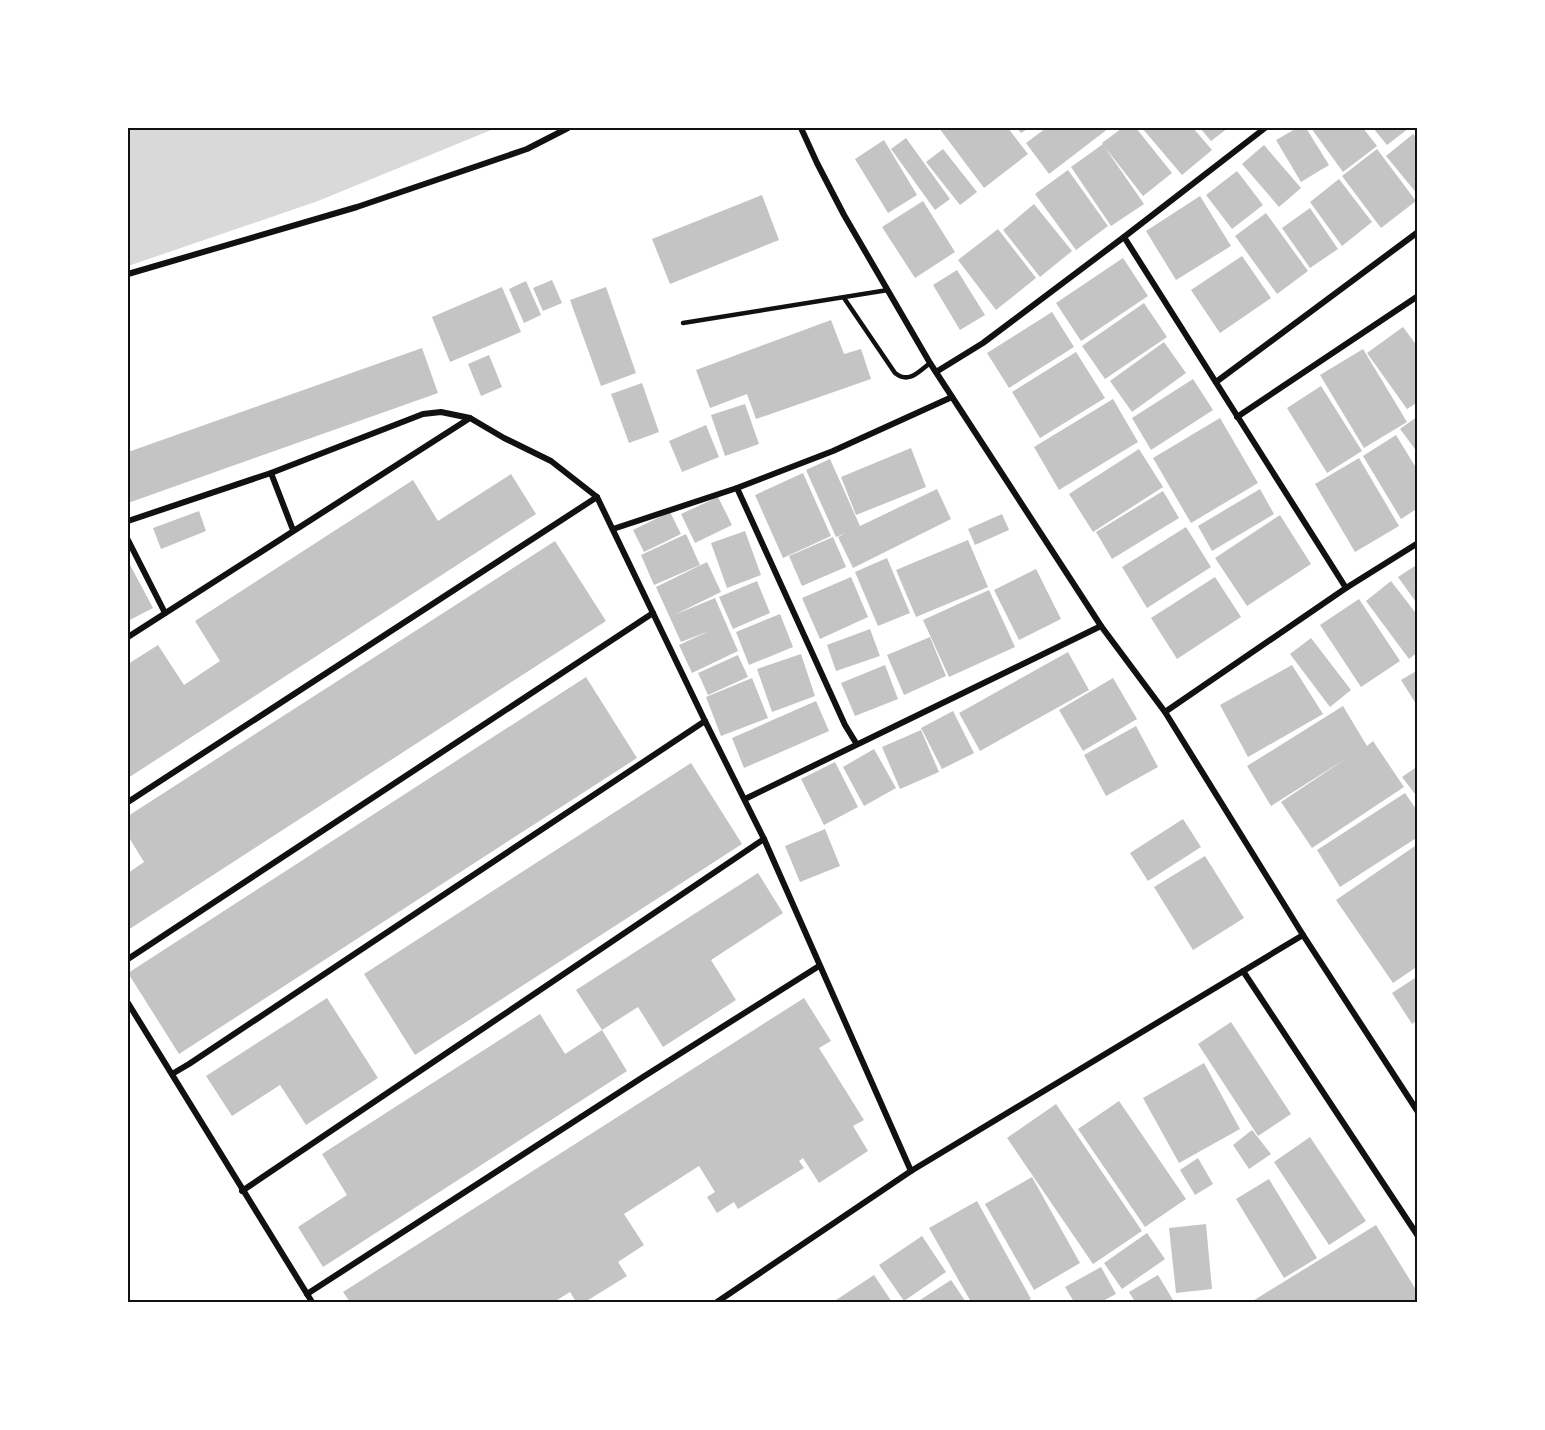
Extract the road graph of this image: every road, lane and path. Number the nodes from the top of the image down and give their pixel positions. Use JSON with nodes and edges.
{"nodes":[{"id":1,"x":568,"y":128,"type":"edge"},
{"id":2,"x":801,"y":128,"type":"edge"},
{"id":3,"x":1266,"y":128,"type":"edge"},
{"id":4,"x":1418,"y":232,"type":"edge"},
{"id":5,"x":1124,"y":237,"type":"junction"},
{"id":6,"x":128,"y":274,"type":"edge"},
{"id":7,"x":888,"y":290,"type":"junction"},
{"id":8,"x":1418,"y":296,"type":"edge"},
{"id":9,"x":844,"y":298,"type":"junction"},
{"id":10,"x":683,"y":323,"type":"dead end"},
{"id":11,"x":930,"y":363,"type":"junction"},
{"id":12,"x":936,"y":372,"type":"junction"},
{"id":13,"x":1216,"y":382,"type":"junction"},
{"id":14,"x":952,"y":397,"type":"junction"},
{"id":15,"x":1237,"y":417,"type":"junction"},
{"id":16,"x":470,"y":418,"type":"junction"},
{"id":17,"x":271,"y":473,"type":"junction"},
{"id":18,"x":737,"y":488,"type":"junction"},
{"id":19,"x":597,"y":497,"type":"junction"},
{"id":20,"x":128,"y":521,"type":"edge"},
{"id":21,"x":613,"y":529,"type":"junction"},
{"id":22,"x":294,"y":530,"type":"junction"},
{"id":23,"x":128,"y":540,"type":"edge"},
{"id":24,"x":1418,"y":543,"type":"edge"},
{"id":25,"x":1346,"y":588,"type":"junction"},
{"id":26,"x":165,"y":613,"type":"junction"},
{"id":27,"x":652,"y":613,"type":"junction"},
{"id":28,"x":1101,"y":626,"type":"junction"},
{"id":29,"x":128,"y":637,"type":"edge"},
{"id":30,"x":1164,"y":712,"type":"junction"},
{"id":31,"x":705,"y":721,"type":"junction"},
{"id":32,"x":856,"y":743,"type":"junction"},
{"id":33,"x":745,"y":799,"type":"junction"},
{"id":34,"x":128,"y":802,"type":"edge"},
{"id":35,"x":764,"y":839,"type":"junction"},
{"id":36,"x":1303,"y":935,"type":"junction"},
{"id":37,"x":128,"y":959,"type":"edge"},
{"id":38,"x":819,"y":966,"type":"junction"},
{"id":39,"x":1243,"y":971,"type":"junction"},
{"id":40,"x":128,"y":1003,"type":"edge"},
{"id":41,"x":172,"y":1074,"type":"junction"},
{"id":42,"x":1418,"y":1112,"type":"edge"},
{"id":43,"x":911,"y":1171,"type":"junction"},
{"id":44,"x":242,"y":1191,"type":"junction"},
{"id":45,"x":1418,"y":1236,"type":"edge"},
{"id":46,"x":307,"y":1294,"type":"junction"},
{"id":47,"x":312,"y":1302,"type":"edge"},
{"id":48,"x":717,"y":1302,"type":"edge"}],
"edges":[{"from":1,"to":6,"type":"street"},
{"from":2,"to":7,"type":"street"},
{"from":3,"to":5,"type":"street"},
{"from":4,"to":13,"type":"street"},
{"from":5,"to":12,"type":"street"},
{"from":5,"to":13,"type":"street"},
{"from":7,"to":9,"type":"lane"},
{"from":7,"to":11,"type":"street"},
{"from":8,"to":15,"type":"street"},
{"from":9,"to":10,"type":"lane"},
{"from":9,"to":11,"type":"lane"},
{"from":11,"to":12,"type":"street"},
{"from":12,"to":14,"type":"street"},
{"from":13,"to":15,"type":"street"},
{"from":14,"to":18,"type":"street"},
{"from":14,"to":28,"type":"street"},
{"from":15,"to":25,"type":"street"},
{"from":16,"to":17,"type":"street"},
{"from":16,"to":19,"type":"street"},
{"from":16,"to":22,"type":"street"},
{"from":17,"to":20,"type":"street"},
{"from":17,"to":22,"type":"street"},
{"from":18,"to":21,"type":"street"},
{"from":18,"to":32,"type":"street"},
{"from":19,"to":21,"type":"street"},
{"from":19,"to":34,"type":"street"},
{"from":21,"to":27,"type":"street"},
{"from":22,"to":26,"type":"street"},
{"from":23,"to":26,"type":"street"},
{"from":24,"to":25,"type":"street"},
{"from":25,"to":30,"type":"street"},
{"from":26,"to":29,"type":"street"},
{"from":27,"to":31,"type":"street"},
{"from":27,"to":37,"type":"street"},
{"from":28,"to":30,"type":"street"},
{"from":28,"to":32,"type":"street"},
{"from":30,"to":36,"type":"street"},
{"from":31,"to":33,"type":"street"},
{"from":31,"to":41,"type":"street"},
{"from":32,"to":33,"type":"street"},
{"from":33,"to":35,"type":"street"},
{"from":35,"to":38,"type":"street"},
{"from":35,"to":44,"type":"street"},
{"from":36,"to":39,"type":"street"},
{"from":36,"to":42,"type":"street"},
{"from":38,"to":43,"type":"street"},
{"from":38,"to":46,"type":"street"},
{"from":39,"to":43,"type":"street"},
{"from":39,"to":45,"type":"street"},
{"from":40,"to":41,"type":"street"},
{"from":41,"to":44,"type":"street"},
{"from":43,"to":48,"type":"street"},
{"from":44,"to":46,"type":"street"},
{"from":46,"to":47,"type":"street"}]}
